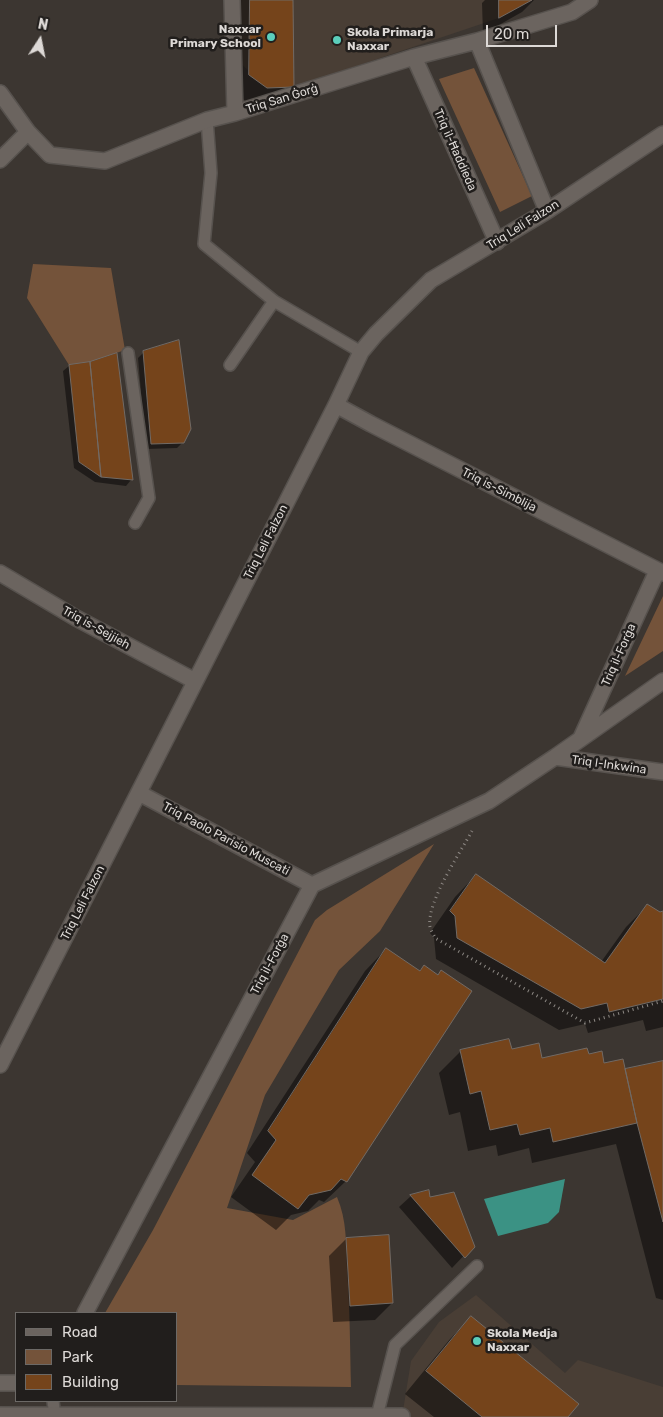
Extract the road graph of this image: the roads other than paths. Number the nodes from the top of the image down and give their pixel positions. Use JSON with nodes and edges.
{"nodes":[{"id":1,"x":232,"y":0,"type":"edge"},
{"id":2,"x":590,"y":0,"type":"edge"},
{"id":3,"x":572,"y":6,"type":"edge"},
{"id":4,"x":477,"y":41,"type":"junction"},
{"id":5,"x":414,"y":57,"type":"junction"},
{"id":6,"x":0,"y":93,"type":"edge"},
{"id":7,"x":235,"y":114,"type":"junction"},
{"id":8,"x":206,"y":120,"type":"junction"},
{"id":9,"x":28,"y":132,"type":"junction"},
{"id":10,"x":663,"y":134,"type":"edge"},
{"id":11,"x":0,"y":160,"type":"edge"},
{"id":12,"x":547,"y":211,"type":"junction"},
{"id":13,"x":496,"y":242,"type":"junction"},
{"id":14,"x":274,"y":300,"type":"junction"},
{"id":15,"x":361,"y":352,"type":"junction"},
{"id":16,"x":128,"y":353,"type":"dead end"},
{"id":17,"x":230,"y":366,"type":"dead end"},
{"id":18,"x":336,"y":405,"type":"junction"},
{"id":19,"x":135,"y":523,"type":"dead end"},
{"id":20,"x":660,"y":572,"type":"edge"},
{"id":21,"x":0,"y":573,"type":"edge"},
{"id":22,"x":194,"y":681,"type":"junction"},
{"id":23,"x":663,"y":681,"type":"edge"},
{"id":24,"x":580,"y":740,"type":"junction"},
{"id":25,"x":555,"y":758,"type":"junction"},
{"id":26,"x":663,"y":772,"type":"edge"},
{"id":27,"x":139,"y":793,"type":"junction"},
{"id":28,"x":312,"y":885,"type":"junction"},
{"id":29,"x":0,"y":1065,"type":"edge"},
{"id":30,"x":477,"y":1266,"type":"dead end"},
{"id":31,"x":86,"y":1312,"type":"edge"},
{"id":32,"x":0,"y":1383,"type":"edge"},
{"id":33,"x":15,"y":1383,"type":"edge"},
{"id":34,"x":54,"y":1408,"type":"edge"},
{"id":35,"x":0,"y":1416,"type":"edge"},
{"id":36,"x":174,"y":1416,"type":"edge"},
{"id":37,"x":377,"y":1416,"type":"edge"},
{"id":38,"x":402,"y":1416,"type":"edge"}],
"edges":[{"from":1,"to":7,"type":"street"},
{"from":2,"to":3,"type":"street","name":"Triq San Ġorġ"},
{"from":3,"to":4,"type":"street","name":"Triq San Ġorġ"},
{"from":4,"to":5,"type":"street","name":"Triq San Ġorġ"},
{"from":4,"to":12,"type":"street"},
{"from":5,"to":7,"type":"street","name":"Triq San Ġorġ"},
{"from":5,"to":13,"type":"street","name":"Triq il-Ħaddieda"},
{"from":6,"to":9,"type":"street","name":"Triq San Ġorġ"},
{"from":7,"to":8,"type":"street","name":"Triq San Ġorġ"},
{"from":8,"to":9,"type":"street","name":"Triq San Ġorġ"},
{"from":8,"to":14,"type":"lane"},
{"from":9,"to":11,"type":"street"},
{"from":10,"to":12,"type":"street","name":"Triq Leli Falzon"},
{"from":12,"to":13,"type":"street","name":"Triq Leli Falzon"},
{"from":13,"to":15,"type":"street","name":"Triq Leli Falzon"},
{"from":14,"to":15,"type":"lane"},
{"from":14,"to":17,"type":"lane"},
{"from":15,"to":18,"type":"street","name":"Triq Leli Falzon"},
{"from":16,"to":19,"type":"lane"},
{"from":18,"to":20,"type":"street","name":"Triq is-Simblija"},
{"from":18,"to":22,"type":"street","name":"Triq Leli Falzon"},
{"from":20,"to":24,"type":"street","name":"Triq il-Forġa"},
{"from":21,"to":22,"type":"street","name":"Triq is-Sejjieh"},
{"from":22,"to":27,"type":"street","name":"Triq Leli Falzon"},
{"from":23,"to":24,"type":"street","name":"Triq il-Forġa"},
{"from":24,"to":25,"type":"street","name":"Triq il-Forġa"},
{"from":25,"to":26,"type":"street","name":"Triq l-Inkwina"},
{"from":25,"to":28,"type":"street","name":"Triq il-Forġa"},
{"from":27,"to":28,"type":"street","name":"Triq Paolo Parisio Muscati"},
{"from":27,"to":29,"type":"street","name":"Triq Leli Falzon"},
{"from":28,"to":31,"type":"street","name":"Triq il-Forġa"},
{"from":30,"to":37,"type":"lane"},
{"from":32,"to":33,"type":"street"},
{"from":34,"to":35,"type":"street"},
{"from":34,"to":36,"type":"street"},
{"from":36,"to":37,"type":"street"},
{"from":37,"to":38,"type":"street"}]}
